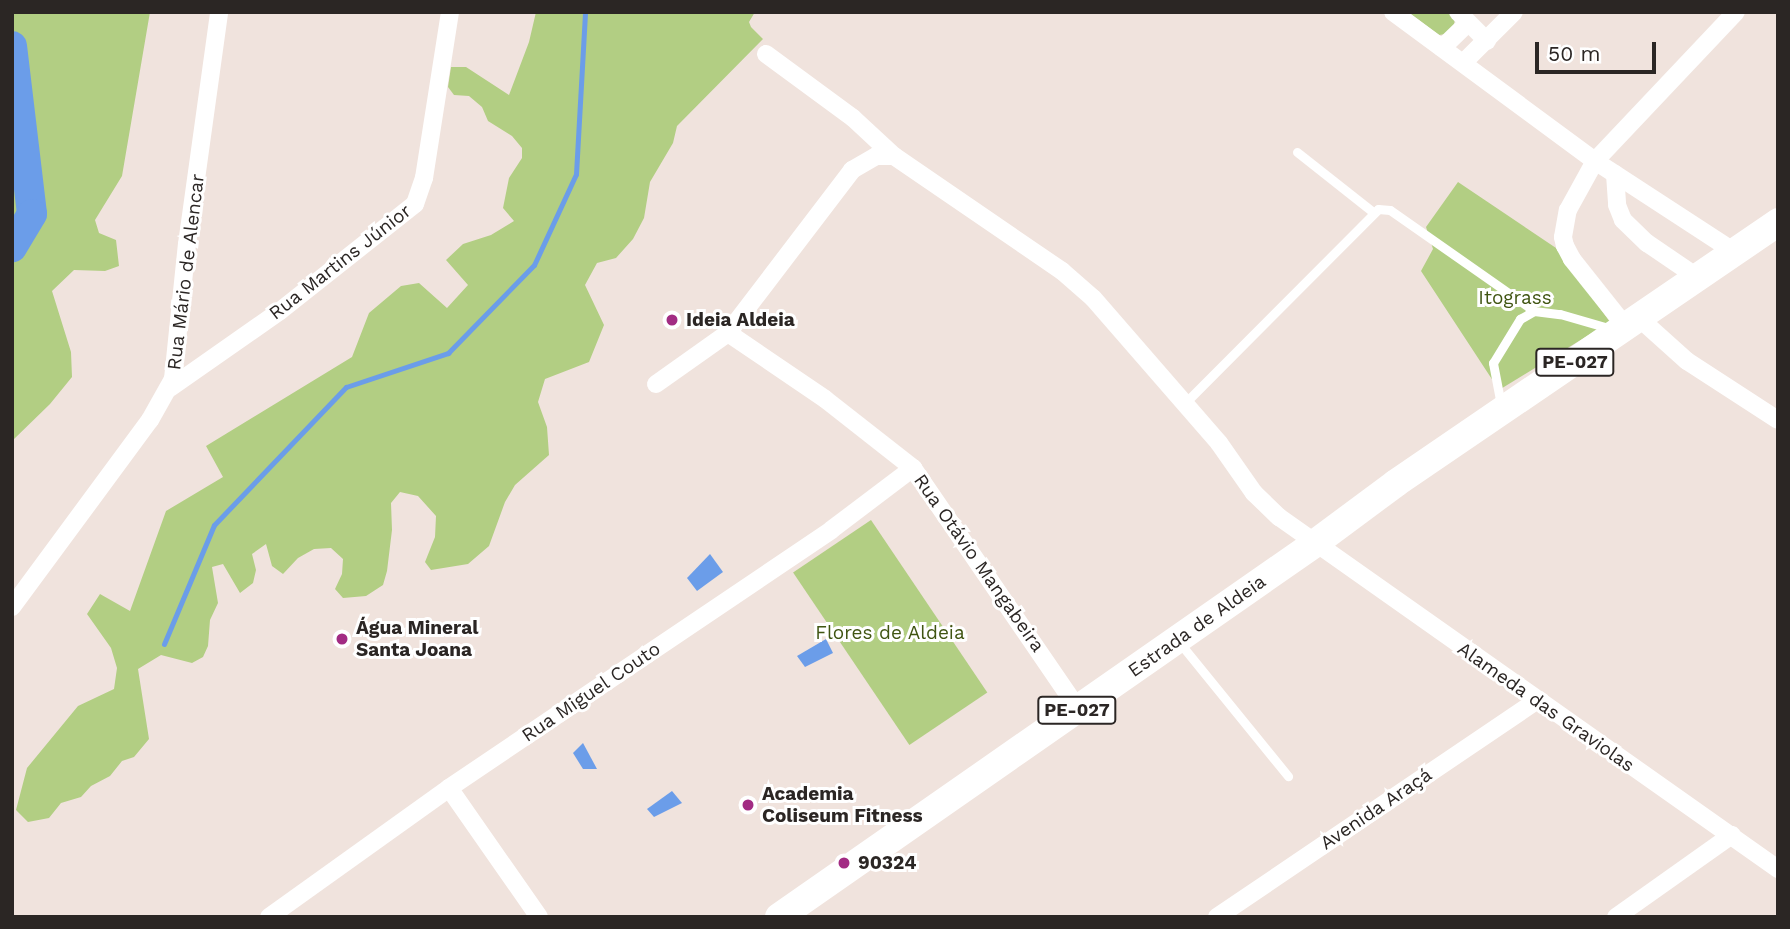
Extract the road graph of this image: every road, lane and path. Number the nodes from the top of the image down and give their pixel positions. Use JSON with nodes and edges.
{"nodes":[{"id":1,"x":219,"y":12,"type":"edge"},
{"id":2,"x":450,"y":12,"type":"edge"},
{"id":3,"x":1393,"y":12,"type":"edge"},
{"id":4,"x":1514,"y":12,"type":"edge"},
{"id":5,"x":1736,"y":12,"type":"edge"},
{"id":6,"x":1463,"y":17,"type":"edge"},
{"id":7,"x":1487,"y":41,"type":"junction"},
{"id":8,"x":1442,"y":48,"type":"junction"},
{"id":9,"x":766,"y":54,"type":"dead end"},
{"id":10,"x":1463,"y":63,"type":"junction"},
{"id":11,"x":1297,"y":152,"type":"dead end"},
{"id":12,"x":894,"y":156,"type":"junction"},
{"id":13,"x":1595,"y":161,"type":"junction"},
{"id":14,"x":1615,"y":174,"type":"junction"},
{"id":15,"x":1373,"y":212,"type":"junction"},
{"id":16,"x":1778,"y":222,"type":"edge"},
{"id":17,"x":1733,"y":251,"type":"junction"},
{"id":18,"x":1697,"y":277,"type":"junction"},
{"id":19,"x":1534,"y":312,"type":"junction"},
{"id":20,"x":1628,"y":325,"type":"junction"},
{"id":21,"x":728,"y":333,"type":"junction"},
{"id":22,"x":656,"y":384,"type":"dead end"},
{"id":23,"x":170,"y":388,"type":"junction"},
{"id":24,"x":1184,"y":404,"type":"junction"},
{"id":25,"x":1502,"y":411,"type":"junction"},
{"id":26,"x":1778,"y":420,"type":"edge"},
{"id":27,"x":913,"y":468,"type":"junction"},
{"id":28,"x":1314,"y":544,"type":"junction"},
{"id":29,"x":12,"y":607,"type":"edge"},
{"id":30,"x":1177,"y":639,"type":"junction"},
{"id":31,"x":1536,"y":701,"type":"junction"},
{"id":32,"x":1078,"y":709,"type":"junction"},
{"id":33,"x":1288,"y":776,"type":"dead end"},
{"id":34,"x":449,"y":788,"type":"junction"},
{"id":35,"x":1732,"y":835,"type":"junction"},
{"id":36,"x":1778,"y":869,"type":"edge"},
{"id":37,"x":270,"y":917,"type":"edge"},
{"id":38,"x":539,"y":917,"type":"edge"},
{"id":39,"x":779,"y":917,"type":"edge"},
{"id":40,"x":1217,"y":917,"type":"edge"},
{"id":41,"x":1616,"y":917,"type":"edge"}],
"edges":[{"from":1,"to":23,"type":"street","name":"Rua Mário de Alencar"},
{"from":2,"to":23,"type":"street","name":"Rua Martins Júnior"},
{"from":3,"to":8,"type":"street"},
{"from":4,"to":7,"type":"street"},
{"from":5,"to":13,"type":"street"},
{"from":6,"to":7,"type":"street"},
{"from":6,"to":8,"type":"street"},
{"from":7,"to":10,"type":"street"},
{"from":8,"to":10,"type":"street"},
{"from":9,"to":12,"type":"street","name":"Alameda das Graviolas"},
{"from":10,"to":13,"type":"street"},
{"from":11,"to":15,"type":"lane"},
{"from":12,"to":21,"type":"street"},
{"from":12,"to":24,"type":"street","name":"Alameda das Graviolas"},
{"from":13,"to":14,"type":"street"},
{"from":13,"to":20,"type":"street"},
{"from":14,"to":17,"type":"street"},
{"from":14,"to":18,"type":"street"},
{"from":15,"to":19,"type":"lane"},
{"from":15,"to":24,"type":"lane"},
{"from":16,"to":17,"type":"main road","number":"PE-027"},
{"from":17,"to":18,"type":"main road","number":"PE-027"},
{"from":18,"to":20,"type":"main road","number":"PE-027"},
{"from":19,"to":20,"type":"lane"},
{"from":19,"to":25,"type":"lane"},
{"from":20,"to":25,"type":"main road","number":"PE-027"},
{"from":20,"to":26,"type":"street"},
{"from":21,"to":22,"type":"street"},
{"from":21,"to":27,"type":"street","name":"Rua Otávio Mangabeira"},
{"from":23,"to":29,"type":"street","name":"Rua Mário de Alencar"},
{"from":24,"to":28,"type":"street","name":"Alameda das Graviolas"},
{"from":25,"to":28,"type":"main road","name":"Estrada de Aldeia","number":"PE-027"},
{"from":27,"to":32,"type":"street","name":"Rua Otávio Mangabeira"},
{"from":27,"to":34,"type":"street","name":"Rua Miguel Couto"},
{"from":28,"to":30,"type":"main road","name":"Estrada de Aldeia","number":"PE-027"},
{"from":28,"to":31,"type":"street","name":"Alameda das Graviolas"},
{"from":30,"to":32,"type":"main road","name":"Estrada de Aldeia","number":"PE-027"},
{"from":30,"to":33,"type":"lane"},
{"from":31,"to":35,"type":"street","name":"Alameda das Graviolas"},
{"from":31,"to":40,"type":"street","name":"Avenida Araçá"},
{"from":32,"to":39,"type":"main road","name":"Estrada de Aldeia","number":"PE-027"},
{"from":34,"to":37,"type":"street","name":"Rua Miguel Couto"},
{"from":34,"to":38,"type":"street"},
{"from":35,"to":36,"type":"street","name":"Alameda das Graviolas"},
{"from":35,"to":41,"type":"street"}]}
